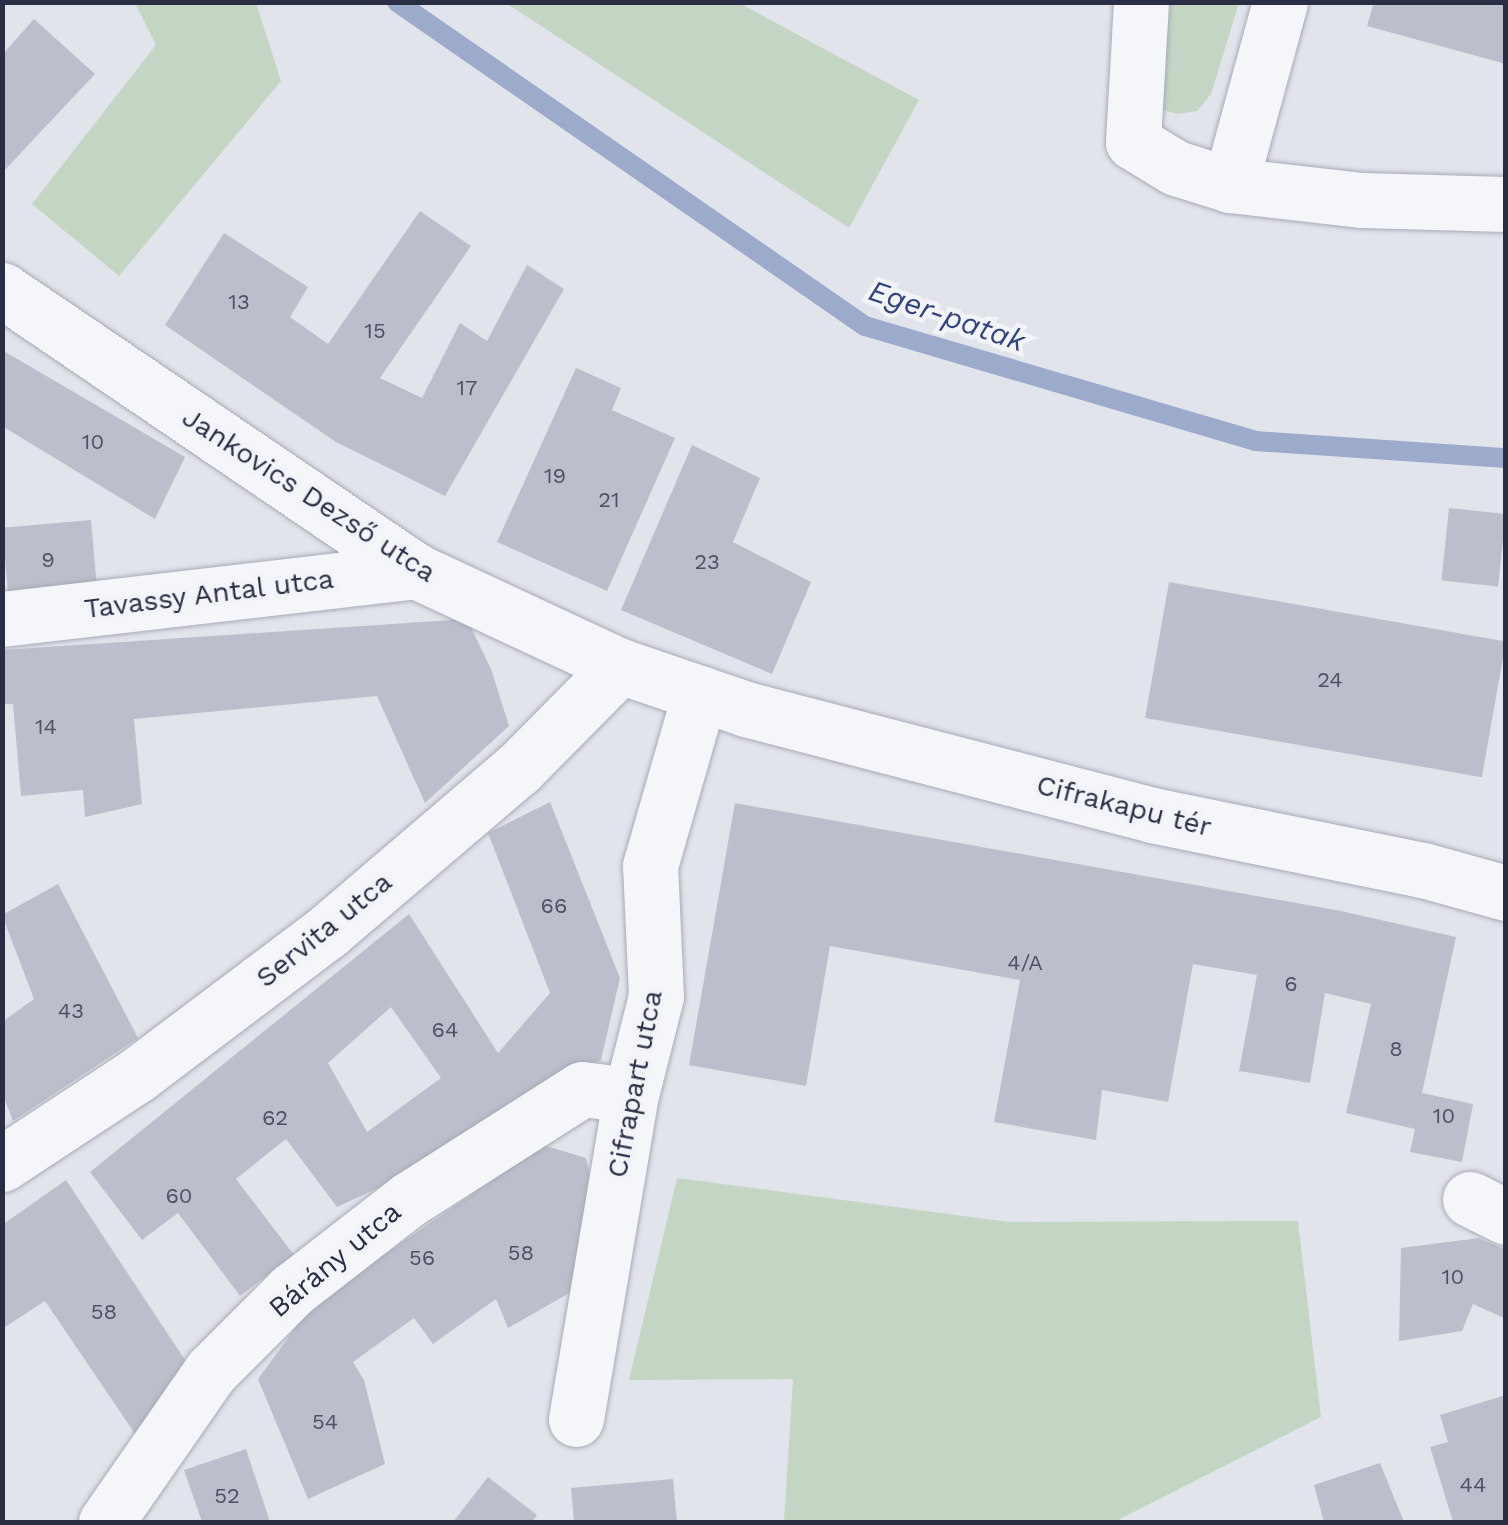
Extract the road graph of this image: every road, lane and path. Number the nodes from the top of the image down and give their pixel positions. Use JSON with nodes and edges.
{"nodes":[{"id":1,"x":1141,"y":2,"type":"edge"},
{"id":2,"x":1280,"y":2,"type":"edge"},
{"id":3,"x":1230,"y":185,"type":"junction"},
{"id":4,"x":1506,"y":204,"type":"edge"},
{"id":5,"x":2,"y":290,"type":"edge"},
{"id":6,"x":416,"y":570,"type":"junction"},
{"id":7,"x":2,"y":619,"type":"edge"},
{"id":8,"x":620,"y":666,"type":"junction"},
{"id":9,"x":722,"y":701,"type":"junction"},
{"id":10,"x":1506,"y":893,"type":"edge"},
{"id":11,"x":631,"y":1096,"type":"junction"},
{"id":12,"x":2,"y":1164,"type":"edge"},
{"id":13,"x":576,"y":1419,"type":"dead end"},
{"id":14,"x":106,"y":1522,"type":"edge"}],
"edges":[{"from":1,"to":3,"type":"street"},
{"from":2,"to":3,"type":"street"},
{"from":3,"to":4,"type":"street"},
{"from":5,"to":6,"type":"street","name":"Jankovics Dezső utca"},
{"from":6,"to":7,"type":"street","name":"Tavassy Antal utca"},
{"from":6,"to":8,"type":"street","name":"Jankovics Dezső utca"},
{"from":8,"to":9,"type":"street","name":"Jankovics Dezső utca"},
{"from":8,"to":12,"type":"street","name":"Servita utca"},
{"from":9,"to":10,"type":"street","name":"Cifrakapu tér"},
{"from":9,"to":11,"type":"street","name":"Cifrapart utca"},
{"from":11,"to":13,"type":"street","name":"Cifrapart utca"},
{"from":11,"to":14,"type":"street","name":"Bárány utca"}]}
